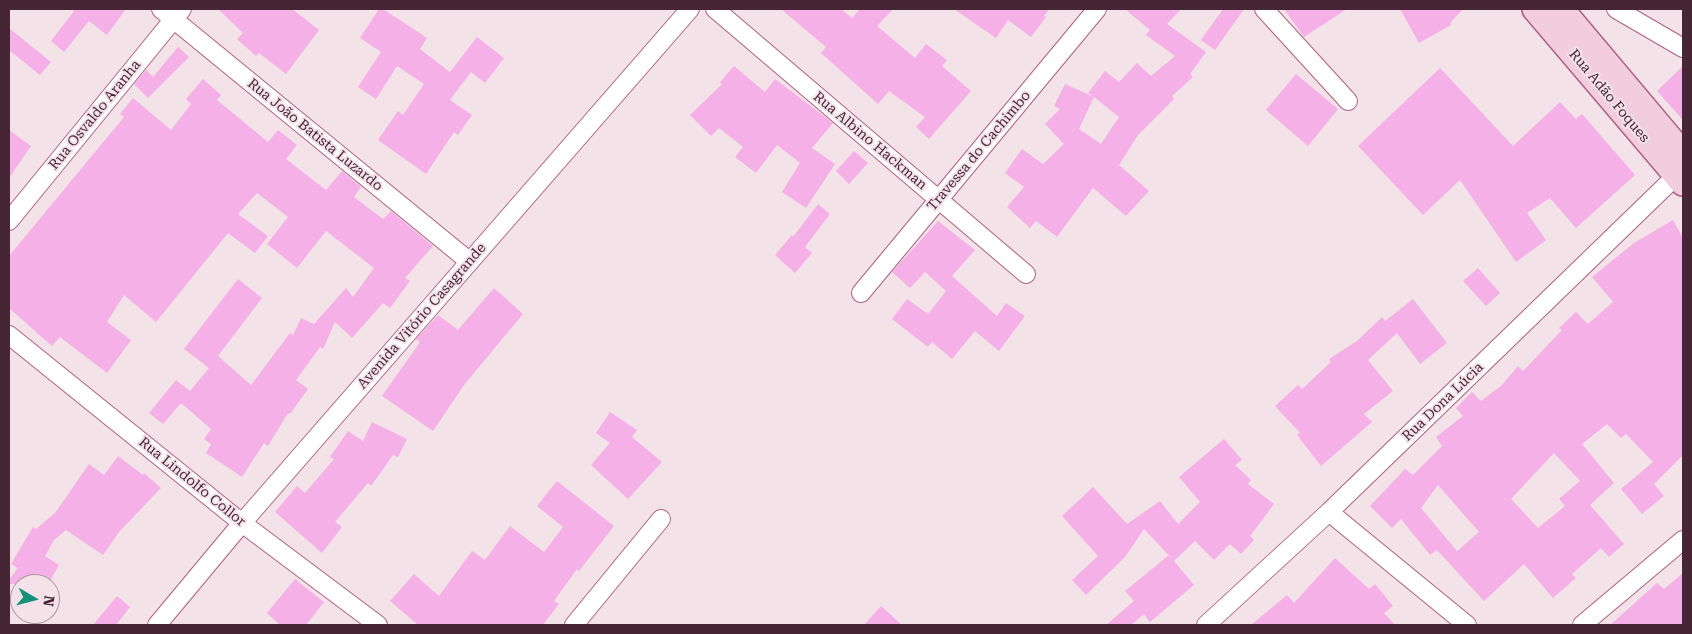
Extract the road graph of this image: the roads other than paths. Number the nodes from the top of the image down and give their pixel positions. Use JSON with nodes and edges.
{"nodes":[{"id":1,"x":690,"y":9,"type":"edge"},
{"id":2,"x":715,"y":9,"type":"edge"},
{"id":3,"x":1097,"y":9,"type":"edge"},
{"id":4,"x":1264,"y":9,"type":"edge"},
{"id":5,"x":1535,"y":9,"type":"edge"},
{"id":6,"x":1561,"y":9,"type":"edge"},
{"id":7,"x":1616,"y":9,"type":"edge"},
{"id":8,"x":172,"y":12,"type":"edge"},
{"id":9,"x":1683,"y":48,"type":"edge"},
{"id":10,"x":1348,"y":101,"type":"dead end"},
{"id":11,"x":1681,"y":171,"type":"edge"},
{"id":12,"x":939,"y":200,"type":"junction"},
{"id":13,"x":9,"y":220,"type":"edge"},
{"id":14,"x":470,"y":262,"type":"junction"},
{"id":15,"x":1026,"y":274,"type":"dead end"},
{"id":16,"x":862,"y":293,"type":"dead end"},
{"id":17,"x":9,"y":335,"type":"edge"},
{"id":18,"x":1329,"y":512,"type":"junction"},
{"id":19,"x":661,"y":519,"type":"dead end"},
{"id":20,"x":242,"y":523,"type":"junction"},
{"id":21,"x":1683,"y":540,"type":"edge"},
{"id":22,"x":157,"y":625,"type":"edge"},
{"id":23,"x":378,"y":625,"type":"edge"},
{"id":24,"x":574,"y":625,"type":"edge"},
{"id":25,"x":1206,"y":625,"type":"edge"},
{"id":26,"x":1467,"y":625,"type":"edge"},
{"id":27,"x":1582,"y":625,"type":"edge"}],
"edges":[{"from":1,"to":14,"type":"street","name":"Avenida Vitório Casagrande"},
{"from":2,"to":12,"type":"street","name":"Rua Albino Hackman"},
{"from":3,"to":12,"type":"street","name":"Travessa do Cachimbo"},
{"from":4,"to":10,"type":"street"},
{"from":5,"to":11,"type":"main road","name":"Rua Adão Foques"},
{"from":6,"to":11,"type":"main road","name":"Rua Adão Foques"},
{"from":7,"to":9,"type":"street"},
{"from":8,"to":13,"type":"street","name":"Rua Osvaldo Aranha"},
{"from":8,"to":14,"type":"street","name":"Rua João Batista Luzardo"},
{"from":11,"to":18,"type":"street","name":"Rua Dona Lúcia"},
{"from":12,"to":15,"type":"street","name":"Rua Albino Hackman"},
{"from":12,"to":16,"type":"street","name":"Travessa do Cachimbo"},
{"from":14,"to":20,"type":"street","name":"Avenida Vitório Casagrande"},
{"from":17,"to":20,"type":"street","name":"Rua Lindolfo Collor"},
{"from":18,"to":25,"type":"street","name":"Rua Dona Lúcia"},
{"from":18,"to":26,"type":"street"},
{"from":19,"to":24,"type":"street"},
{"from":20,"to":22,"type":"street","name":"Avenida Vitório Casagrande"},
{"from":20,"to":23,"type":"street","name":"Rua Lindolfo Collor"},
{"from":21,"to":27,"type":"street"}]}
